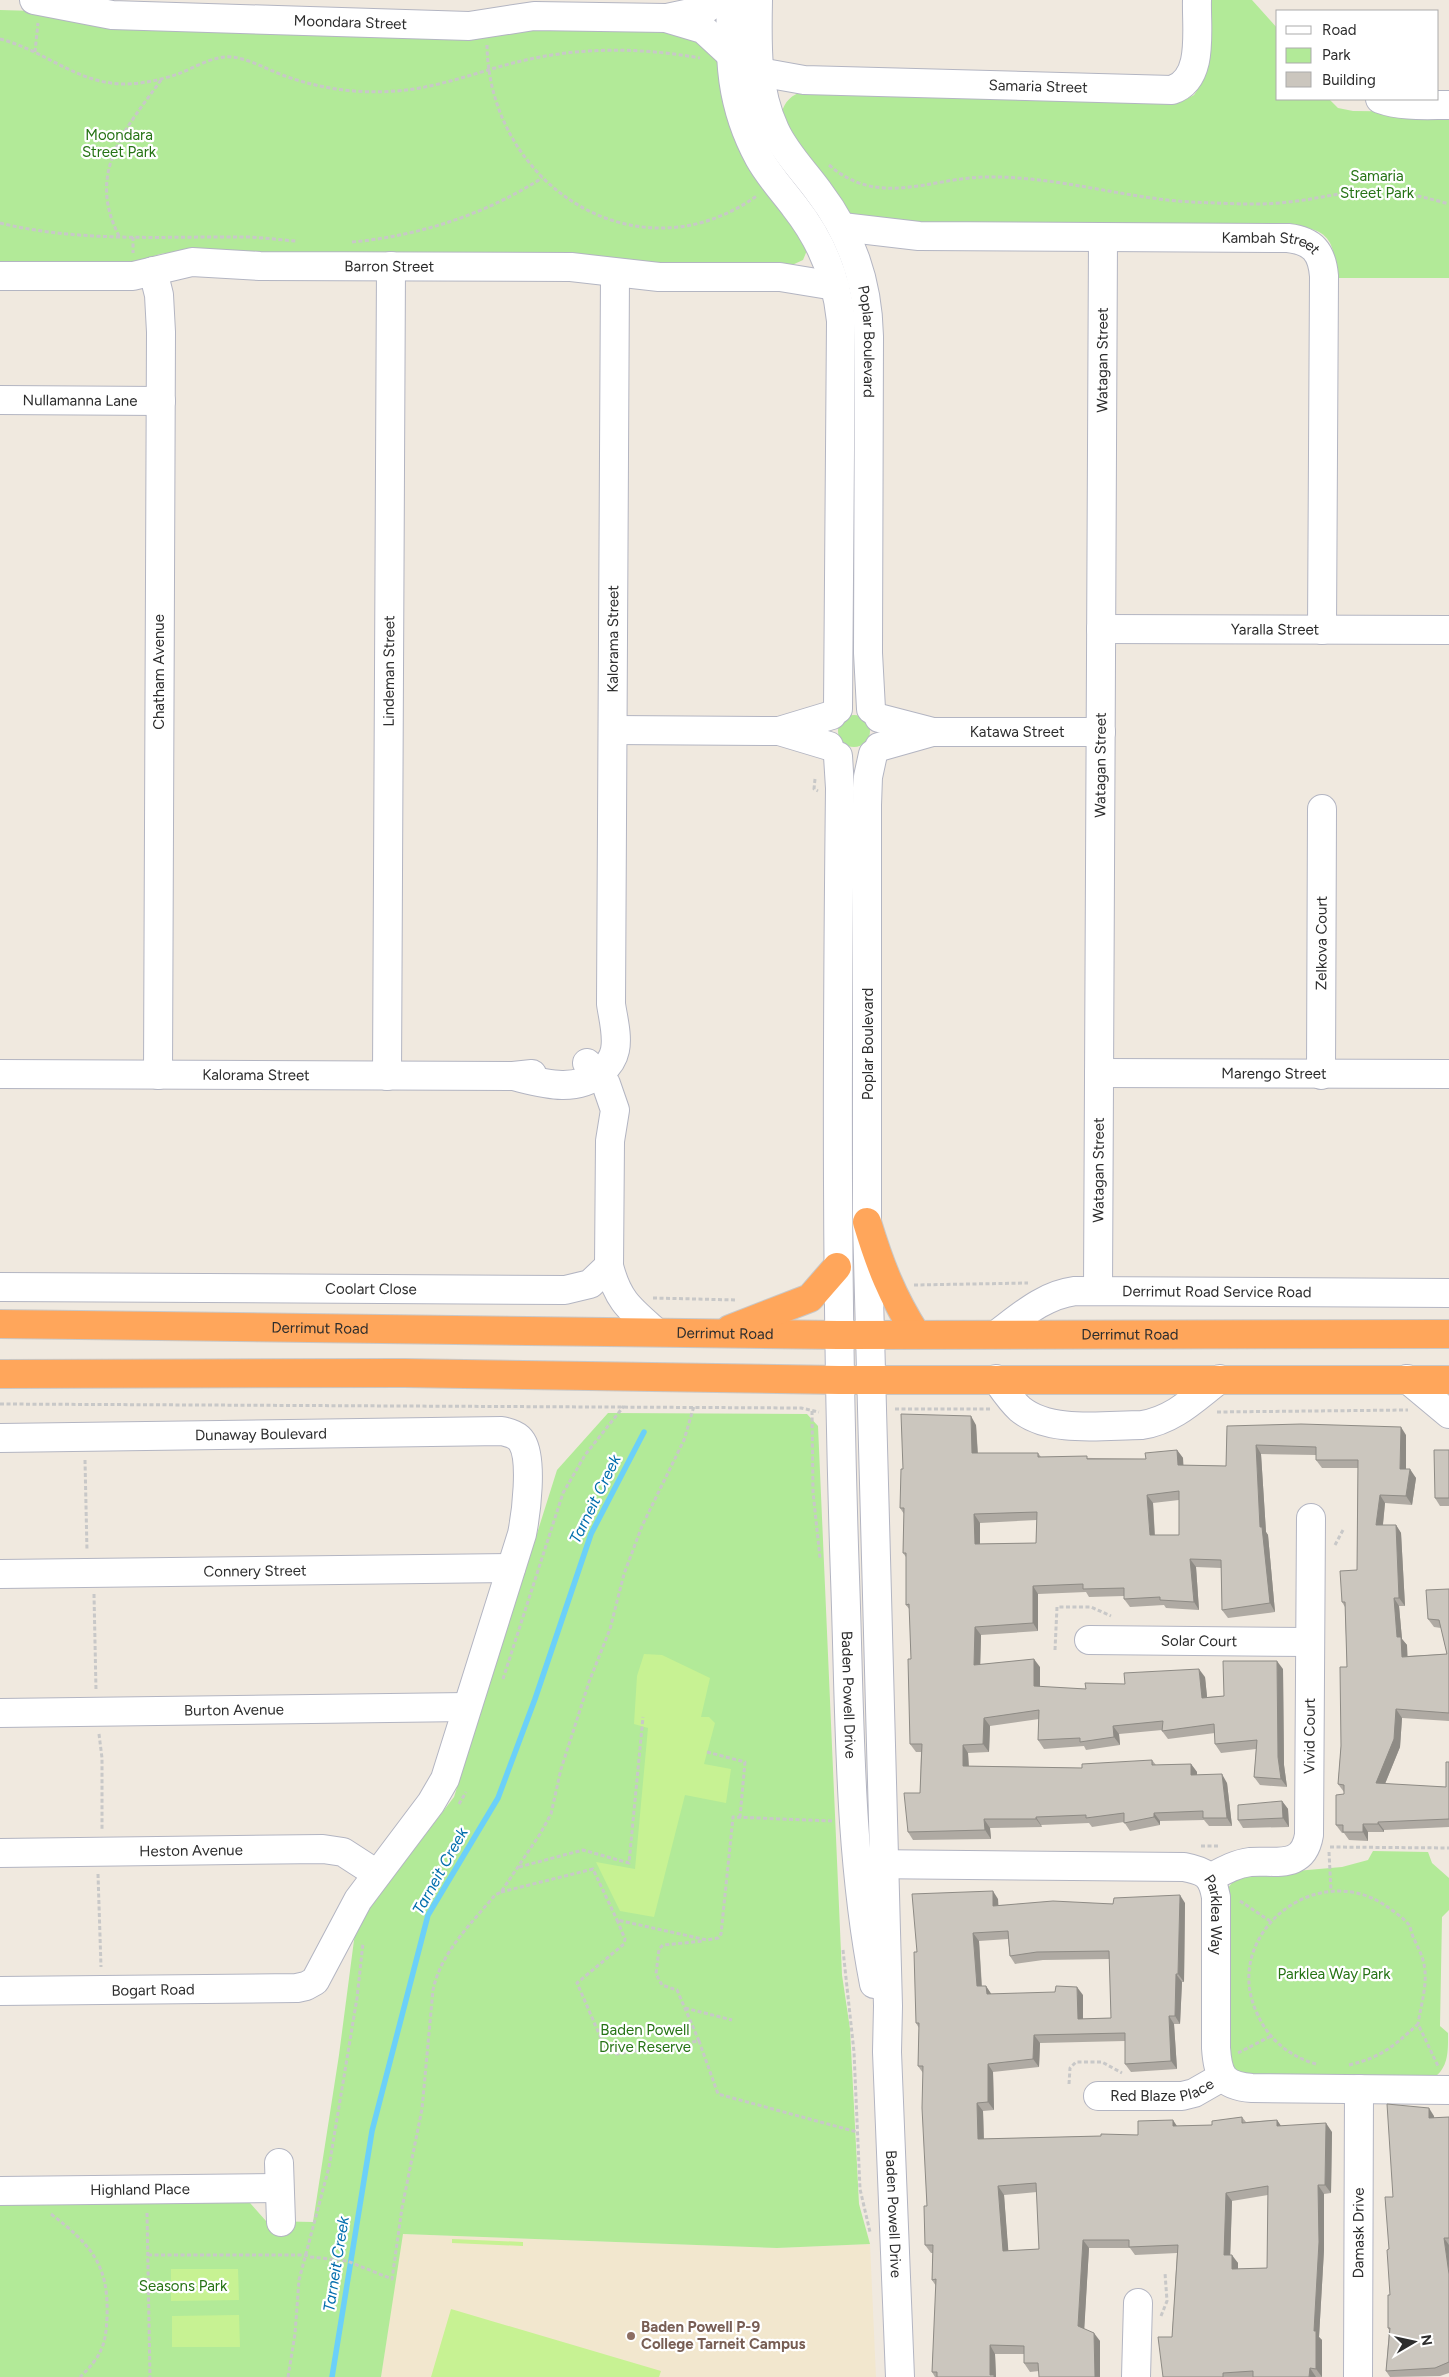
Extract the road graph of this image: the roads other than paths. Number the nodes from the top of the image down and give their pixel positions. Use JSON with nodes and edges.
{"nodes":[{"id":1,"x":34,"y":0,"type":"edge"},
{"id":2,"x":719,"y":0,"type":"edge"},
{"id":3,"x":731,"y":0,"type":"edge"},
{"id":4,"x":758,"y":0,"type":"edge"},
{"id":5,"x":1197,"y":0,"type":"edge"},
{"id":6,"x":68,"y":3,"type":"edge"},
{"id":7,"x":290,"y":10,"type":"edge"},
{"id":8,"x":502,"y":15,"type":"edge"},
{"id":9,"x":666,"y":18,"type":"junction"},
{"id":10,"x":730,"y":54,"type":"junction"},
{"id":11,"x":759,"y":72,"type":"junction"},
{"id":12,"x":804,"y":80,"type":"junction"},
{"id":13,"x":1383,"y":100,"type":"edge"},
{"id":14,"x":1449,"y":105,"type":"edge"},
{"id":15,"x":767,"y":110,"type":"junction"},
{"id":16,"x":842,"y":227,"type":"junction"},
{"id":17,"x":899,"y":234,"type":"junction"},
{"id":18,"x":1103,"y":238,"type":"junction"},
{"id":19,"x":821,"y":248,"type":"junction"},
{"id":20,"x":390,"y":266,"type":"junction"},
{"id":21,"x":153,"y":271,"type":"junction"},
{"id":22,"x":860,"y":271,"type":"junction"},
{"id":23,"x":615,"y":273,"type":"junction"},
{"id":24,"x":0,"y":276,"type":"edge"},
{"id":25,"x":780,"y":277,"type":"junction"},
{"id":26,"x":835,"y":286,"type":"junction"},
{"id":27,"x":0,"y":400,"type":"edge"},
{"id":28,"x":160,"y":401,"type":"junction"},
{"id":29,"x":1101,"y":629,"type":"junction"},
{"id":30,"x":1322,"y":630,"type":"junction"},
{"id":31,"x":1449,"y":630,"type":"edge"},
{"id":32,"x":835,"y":712,"type":"junction"},
{"id":33,"x":875,"y":714,"type":"junction"},
{"id":34,"x":613,"y":730,"type":"junction"},
{"id":35,"x":780,"y":731,"type":"junction"},
{"id":36,"x":933,"y":732,"type":"junction"},
{"id":37,"x":1100,"y":732,"type":"junction"},
{"id":38,"x":876,"y":750,"type":"junction"},
{"id":39,"x":834,"y":751,"type":"junction"},
{"id":40,"x":1322,"y":809,"type":"dead end"},
{"id":41,"x":591,"y":1073,"type":"junction"},
{"id":42,"x":1099,"y":1073,"type":"junction"},
{"id":43,"x":0,"y":1074,"type":"edge"},
{"id":44,"x":1449,"y":1074,"type":"edge"},
{"id":45,"x":158,"y":1075,"type":"junction"},
{"id":46,"x":1321,"y":1075,"type":"junction"},
{"id":47,"x":387,"y":1076,"type":"junction"},
{"id":48,"x":868,"y":1222,"type":"junction"},
{"id":49,"x":609,"y":1266,"type":"junction"},
{"id":50,"x":837,"y":1268,"type":"junction"},
{"id":51,"x":0,"y":1287,"type":"edge"},
{"id":52,"x":1098,"y":1291,"type":"junction"},
{"id":53,"x":1449,"y":1293,"type":"edge"},
{"id":54,"x":0,"y":1324,"type":"edge"},
{"id":55,"x":656,"y":1332,"type":"junction"},
{"id":56,"x":717,"y":1334,"type":"junction"},
{"id":57,"x":870,"y":1334,"type":"junction"},
{"id":58,"x":916,"y":1334,"type":"junction"},
{"id":59,"x":997,"y":1334,"type":"junction"},
{"id":60,"x":1449,"y":1334,"type":"edge"},
{"id":61,"x":838,"y":1335,"type":"junction"},
{"id":62,"x":0,"y":1374,"type":"edge"},
{"id":63,"x":870,"y":1379,"type":"junction"},
{"id":64,"x":996,"y":1379,"type":"junction"},
{"id":65,"x":1220,"y":1379,"type":"junction"},
{"id":66,"x":1407,"y":1379,"type":"junction"},
{"id":67,"x":839,"y":1380,"type":"junction"},
{"id":68,"x":1449,"y":1380,"type":"edge"},
{"id":69,"x":1449,"y":1414,"type":"edge"},
{"id":70,"x":0,"y":1438,"type":"edge"},
{"id":71,"x":1311,"y":1518,"type":"dead end"},
{"id":72,"x":511,"y":1568,"type":"junction"},
{"id":73,"x":0,"y":1574,"type":"edge"},
{"id":74,"x":1089,"y":1640,"type":"dead end"},
{"id":75,"x":1310,"y":1642,"type":"junction"},
{"id":76,"x":467,"y":1707,"type":"junction"},
{"id":77,"x":0,"y":1712,"type":"edge"},
{"id":78,"x":0,"y":1853,"type":"edge"},
{"id":79,"x":870,"y":1864,"type":"junction"},
{"id":80,"x":377,"y":1874,"type":"junction"},
{"id":81,"x":1210,"y":1878,"type":"junction"},
{"id":82,"x":0,"y":1991,"type":"edge"},
{"id":83,"x":1219,"y":2067,"type":"junction"},
{"id":84,"x":1446,"y":2080,"type":"edge"},
{"id":85,"x":1359,"y":2089,"type":"junction"},
{"id":86,"x":1098,"y":2096,"type":"dead end"},
{"id":87,"x":0,"y":2191,"type":"edge"},
{"id":88,"x":281,"y":2222,"type":"dead end"},
{"id":89,"x":1138,"y":2303,"type":"dead end"},
{"id":90,"x":900,"y":2377,"type":"edge"},
{"id":91,"x":1136,"y":2377,"type":"edge"},
{"id":92,"x":1358,"y":2377,"type":"edge"}],
"edges":[{"from":1,"to":6,"type":"street","name":"Moondara Street"},
{"from":2,"to":9,"type":"street","name":"Moondara Street"},
{"from":3,"to":10,"type":"street","name":"Poplar Boulevard"},
{"from":4,"to":11,"type":"street","name":"Poplar Boulevard"},
{"from":5,"to":12,"type":"street","name":"Samaria Street"},
{"from":6,"to":7,"type":"street","name":"Moondara Street"},
{"from":7,"to":8,"type":"street","name":"Moondara Street"},
{"from":8,"to":9,"type":"street","name":"Moondara Street"},
{"from":9,"to":10,"type":"street","name":"Moondara Street"},
{"from":10,"to":19,"type":"street","name":"Poplar Boulevard"},
{"from":11,"to":12,"type":"street","name":"Samaria Street"},
{"from":11,"to":15,"type":"street","name":"Poplar Boulevard"},
{"from":12,"to":15,"type":"street"},
{"from":13,"to":14,"type":"street"},
{"from":15,"to":16,"type":"street","name":"Poplar Boulevard"},
{"from":16,"to":17,"type":"street","name":"Kambah Street"},
{"from":16,"to":22,"type":"street","name":"Poplar Boulevard"},
{"from":17,"to":18,"type":"street","name":"Kambah Street"},
{"from":17,"to":22,"type":"street","name":"Kambah Street"},
{"from":18,"to":29,"type":"street","name":"Watagan Street"},
{"from":18,"to":30,"type":"street","name":"Kambah Street"},
{"from":19,"to":25,"type":"street","name":"Barron Street"},
{"from":19,"to":26,"type":"street","name":"Poplar Boulevard"},
{"from":20,"to":21,"type":"street","name":"Barron Street"},
{"from":20,"to":23,"type":"street","name":"Barron Street"},
{"from":20,"to":47,"type":"street","name":"Lindeman Street"},
{"from":21,"to":24,"type":"street","name":"Barron Street"},
{"from":21,"to":28,"type":"street","name":"Chatham Avenue"},
{"from":22,"to":33,"type":"street","name":"Poplar Boulevard"},
{"from":23,"to":25,"type":"street","name":"Barron Street"},
{"from":23,"to":34,"type":"street","name":"Kalorama Street"},
{"from":25,"to":26,"type":"street","name":"Barron Street"},
{"from":26,"to":32,"type":"street","name":"Poplar Boulevard"},
{"from":27,"to":28,"type":"street","name":"Nullamanna Lane"},
{"from":28,"to":45,"type":"street","name":"Chatham Avenue"},
{"from":29,"to":30,"type":"street","name":"Yaralla Street"},
{"from":29,"to":37,"type":"street","name":"Watagan Street"},
{"from":30,"to":31,"type":"street","name":"Yaralla Street"},
{"from":32,"to":33,"type":"street"},
{"from":32,"to":35,"type":"street"},
{"from":32,"to":39,"type":"street"},
{"from":33,"to":36,"type":"street","name":"Katawa Street"},
{"from":33,"to":38,"type":"street"},
{"from":34,"to":35,"type":"street"},
{"from":34,"to":41,"type":"street","name":"Kalorama Street"},
{"from":35,"to":39,"type":"street"},
{"from":36,"to":37,"type":"street","name":"Katawa Street"},
{"from":36,"to":38,"type":"street","name":"Katawa Street"},
{"from":37,"to":42,"type":"street","name":"Watagan Street"},
{"from":38,"to":39,"type":"street"},
{"from":38,"to":48,"type":"street","name":"Poplar Boulevard"},
{"from":39,"to":50,"type":"street","name":"Poplar Boulevard"},
{"from":40,"to":46,"type":"street","name":"Zelkova Court"},
{"from":41,"to":47,"type":"street","name":"Kalorama Street"},
{"from":41,"to":49,"type":"street"},
{"from":42,"to":46,"type":"street","name":"Marengo Street"},
{"from":42,"to":52,"type":"street","name":"Watagan Street"},
{"from":43,"to":45,"type":"street","name":"Kalorama Street"},
{"from":44,"to":46,"type":"street","name":"Marengo Street"},
{"from":45,"to":47,"type":"street","name":"Kalorama Street"},
{"from":48,"to":57,"type":"street","name":"Poplar Boulevard"},
{"from":48,"to":58,"type":"highway"},
{"from":49,"to":51,"type":"street","name":"Coolart Close"},
{"from":49,"to":55,"type":"street"},
{"from":50,"to":56,"type":"highway"},
{"from":50,"to":61,"type":"street","name":"Poplar Boulevard"},
{"from":52,"to":53,"type":"street","name":"Derrimut Road Service Road"},
{"from":52,"to":59,"type":"street","name":"Derrimut Road Service Road"},
{"from":54,"to":55,"type":"highway","name":"Derrimut Road"},
{"from":55,"to":56,"type":"highway","name":"Derrimut Road"},
{"from":56,"to":61,"type":"highway","name":"Derrimut Road"},
{"from":57,"to":58,"type":"highway","name":"Derrimut Road"},
{"from":57,"to":61,"type":"highway","name":"Derrimut Road"},
{"from":57,"to":63,"type":"street","name":"Baden Powell Drive"},
{"from":58,"to":59,"type":"highway","name":"Derrimut Road"},
{"from":59,"to":60,"type":"highway","name":"Derrimut Road"},
{"from":61,"to":67,"type":"street","name":"Baden Powell Drive"},
{"from":62,"to":67,"type":"highway"},
{"from":63,"to":64,"type":"highway"},
{"from":63,"to":67,"type":"highway"},
{"from":63,"to":79,"type":"street","name":"Baden Powell Drive"},
{"from":64,"to":65,"type":"highway"},
{"from":64,"to":65,"type":"street"},
{"from":65,"to":66,"type":"highway"},
{"from":66,"to":68,"type":"highway"},
{"from":66,"to":69,"type":"street"},
{"from":67,"to":79,"type":"street","name":"Baden Powell Drive"},
{"from":70,"to":72,"type":"street","name":"Dunaway Boulevard"},
{"from":71,"to":75,"type":"street","name":"Vivid Court"},
{"from":72,"to":73,"type":"street","name":"Connery Street"},
{"from":72,"to":76,"type":"street"},
{"from":74,"to":75,"type":"street","name":"Solar Court"},
{"from":75,"to":81,"type":"street","name":"Vivid Court"},
{"from":76,"to":77,"type":"street","name":"Burton Avenue"},
{"from":76,"to":80,"type":"street"},
{"from":78,"to":80,"type":"street","name":"Heston Avenue"},
{"from":79,"to":81,"type":"street","name":"Parklea Way"},
{"from":79,"to":90,"type":"street","name":"Baden Powell Drive"},
{"from":80,"to":82,"type":"street","name":"Bogart Road"},
{"from":81,"to":83,"type":"street","name":"Parklea Way"},
{"from":83,"to":85,"type":"street"},
{"from":83,"to":86,"type":"street","name":"Red Blaze Place"},
{"from":84,"to":85,"type":"street"},
{"from":85,"to":92,"type":"street","name":"Damask Drive"},
{"from":87,"to":88,"type":"street","name":"Highland Place"},
{"from":89,"to":91,"type":"street"}]}
